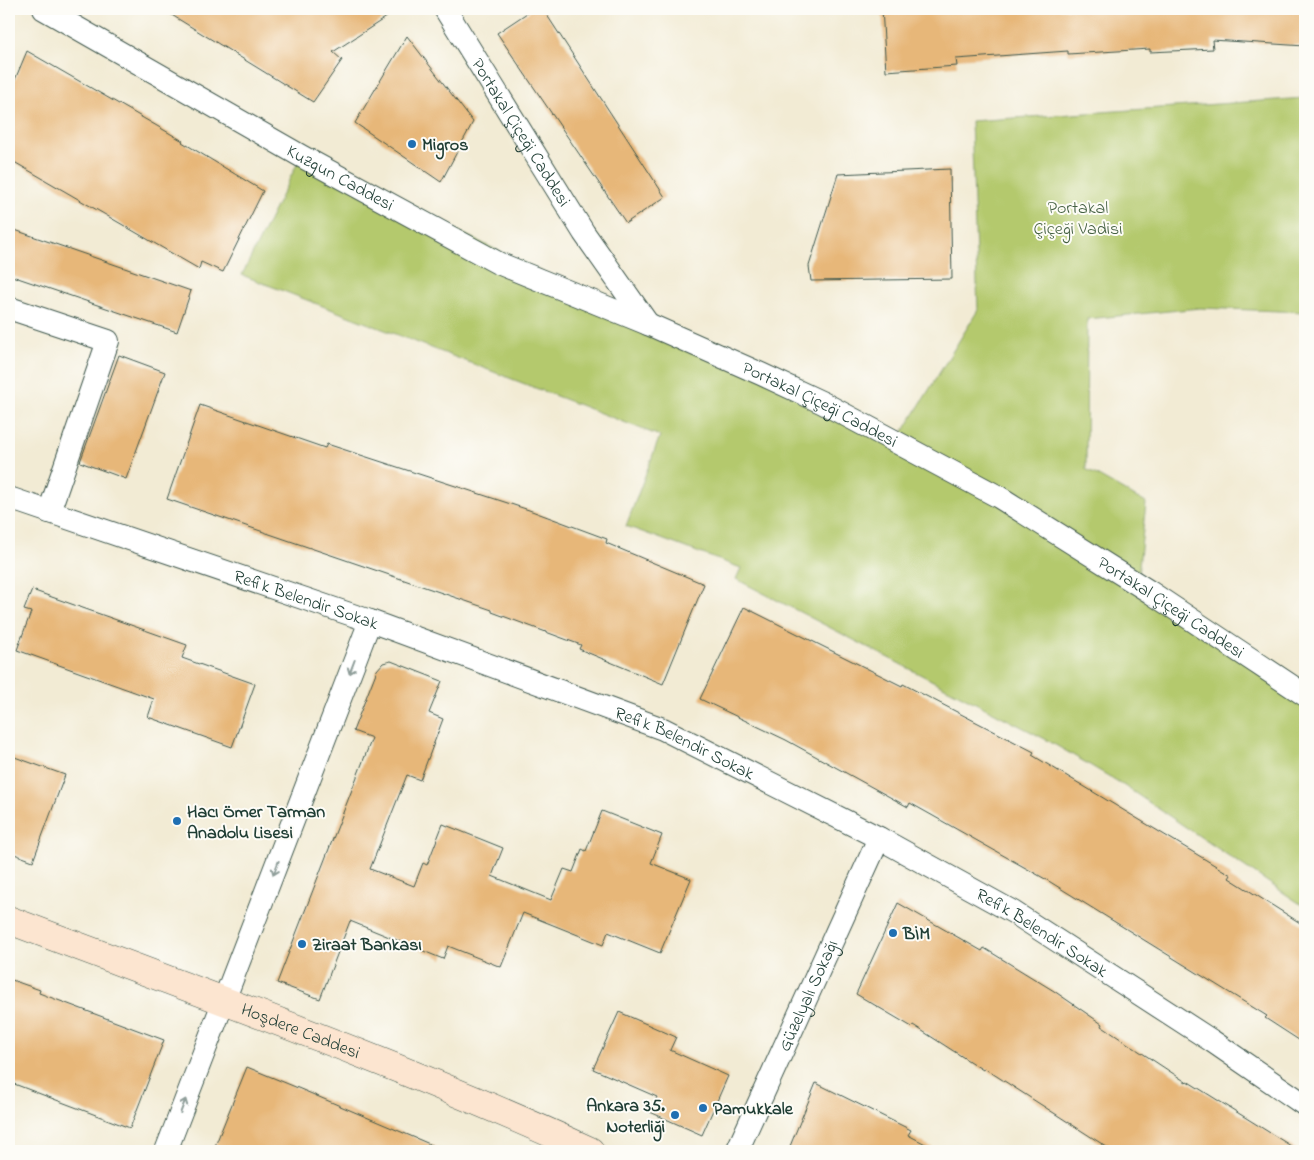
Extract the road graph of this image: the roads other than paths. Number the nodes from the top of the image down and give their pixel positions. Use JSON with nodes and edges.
{"nodes":[{"id":1,"x":44,"y":9,"type":"edge"},
{"id":2,"x":445,"y":9,"type":"edge"},
{"id":3,"x":9,"y":308,"type":"edge"},
{"id":4,"x":648,"y":324,"type":"junction"},
{"id":5,"x":9,"y":498,"type":"edge"},
{"id":6,"x":50,"y":512,"type":"junction"},
{"id":7,"x":370,"y":621,"type":"junction"},
{"id":8,"x":1305,"y":695,"type":"edge"},
{"id":9,"x":880,"y":838,"type":"junction"},
{"id":10,"x":9,"y":920,"type":"edge"},
{"id":11,"x":225,"y":1001,"type":"junction"},
{"id":12,"x":1305,"y":1105,"type":"edge"},
{"id":13,"x":166,"y":1151,"type":"edge"},
{"id":14,"x":590,"y":1151,"type":"edge"},
{"id":15,"x":737,"y":1151,"type":"edge"}],
"edges":[{"from":1,"to":4,"type":"street","name":"Kuzgun Caddesi"},
{"from":2,"to":4,"type":"street","name":"Portakal Çiçeği Caddesi"},
{"from":3,"to":6,"type":"street"},
{"from":4,"to":8,"type":"street","name":"Portakal Çiçeği Caddesi"},
{"from":5,"to":6,"type":"street","name":"Refik Belendir Sokak"},
{"from":6,"to":7,"type":"street","name":"Refik Belendir Sokak"},
{"from":7,"to":9,"type":"street","name":"Refik Belendir Sokak"},
{"from":7,"to":11,"type":"street","one_way":true},
{"from":9,"to":12,"type":"street","name":"Refik Belendir Sokak"},
{"from":9,"to":15,"type":"street","name":"Güzelyalı Sokağı"},
{"from":10,"to":11,"type":"main road","name":"Hoşdere Caddesi"},
{"from":13,"to":11,"type":"street","one_way":true},
{"from":11,"to":14,"type":"main road","name":"Hoşdere Caddesi"}]}
